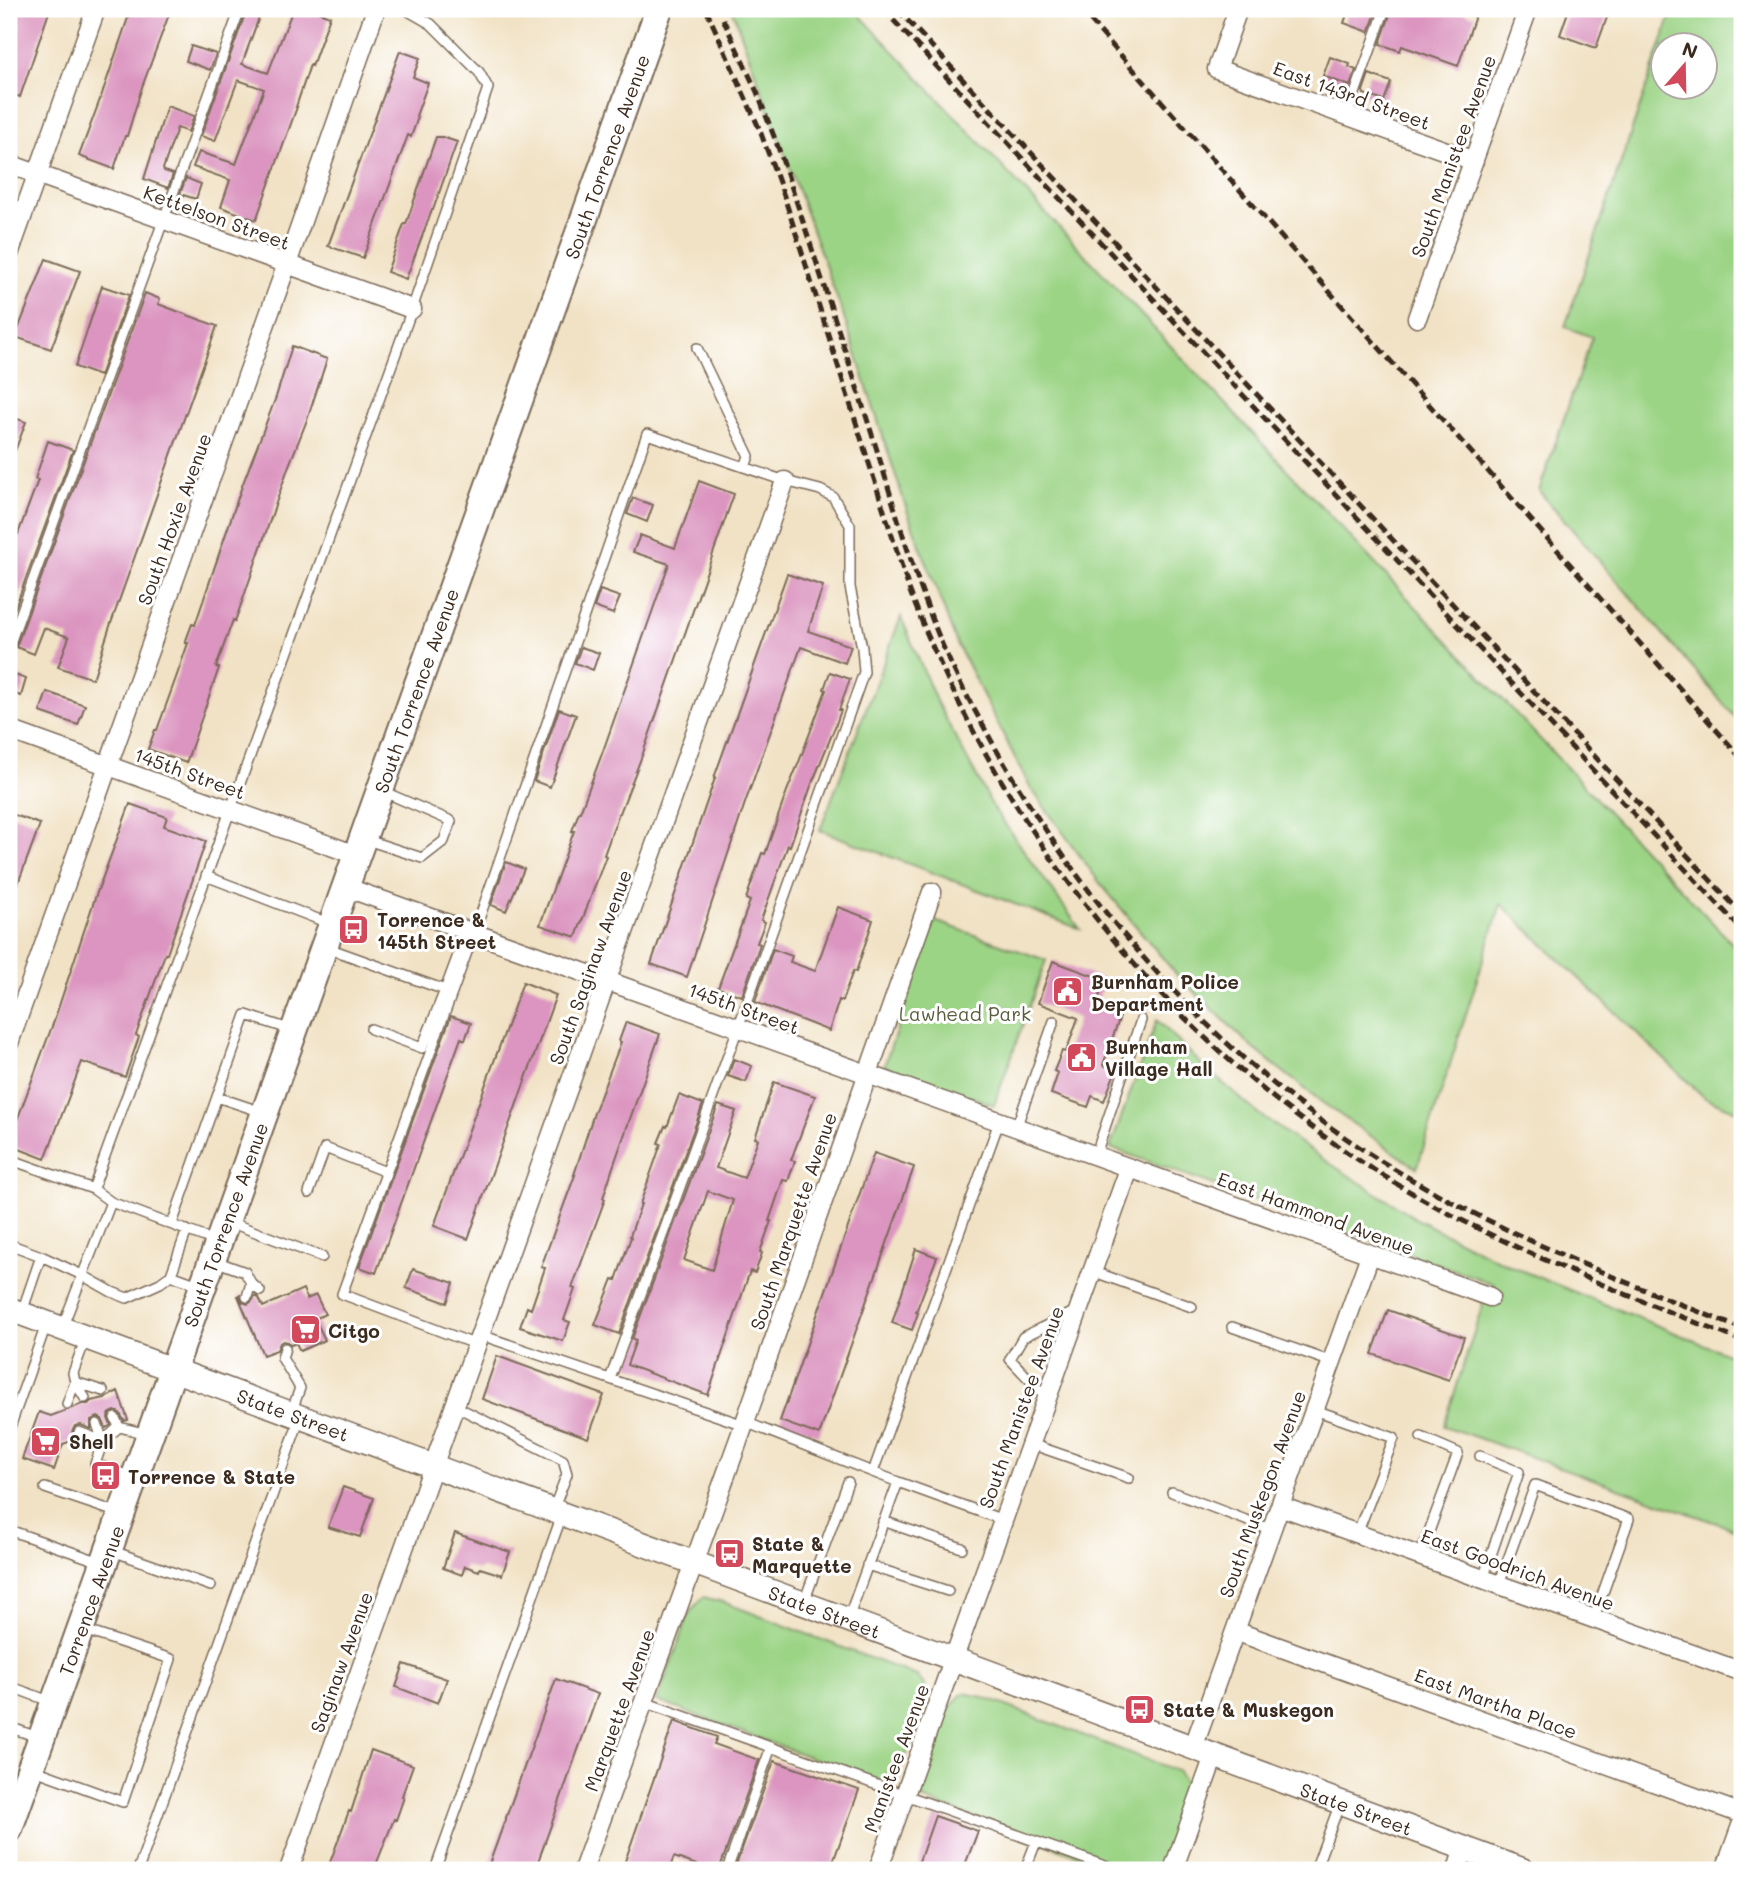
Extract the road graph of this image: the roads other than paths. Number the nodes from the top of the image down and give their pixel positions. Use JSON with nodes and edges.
{"nodes":[{"id":1,"x":96,"y":9,"type":"edge"},
{"id":2,"x":240,"y":9,"type":"edge"},
{"id":3,"x":376,"y":9,"type":"edge"},
{"id":4,"x":405,"y":9,"type":"edge"},
{"id":5,"x":659,"y":9,"type":"edge"},
{"id":6,"x":1238,"y":9,"type":"edge"},
{"id":7,"x":1385,"y":9,"type":"edge"},
{"id":8,"x":1528,"y":9,"type":"edge"},
{"id":9,"x":1347,"y":116,"type":"junction"},
{"id":10,"x":1474,"y":161,"type":"junction"},
{"id":11,"x":9,"y":164,"type":"edge"},
{"id":12,"x":37,"y":175,"type":"junction"},
{"id":13,"x":164,"y":220,"type":"junction"},
{"id":14,"x":9,"y":254,"type":"edge"},
{"id":15,"x":287,"y":264,"type":"junction"},
{"id":16,"x":412,"y":309,"type":"junction"},
{"id":17,"x":1418,"y":318,"type":"dead end"},
{"id":18,"x":697,"y":348,"type":"dead end"},
{"id":19,"x":745,"y":467,"type":"junction"},
{"id":20,"x":785,"y":481,"type":"junction"},
{"id":21,"x":9,"y":646,"type":"edge"},
{"id":22,"x":9,"y":730,"type":"edge"},
{"id":23,"x":108,"y":766,"type":"junction"},
{"id":24,"x":380,"y":790,"type":"junction"},
{"id":25,"x":230,"y":810,"type":"junction"},
{"id":26,"x":359,"y":847,"type":"junction"},
{"id":27,"x":206,"y":876,"type":"junction"},
{"id":28,"x":345,"y":887,"type":"junction"},
{"id":29,"x":932,"y":892,"type":"dead end"},
{"id":30,"x":470,"y":932,"type":"junction"},
{"id":31,"x":328,"y":935,"type":"junction"},
{"id":32,"x":607,"y":981,"type":"junction"},
{"id":33,"x":444,"y":990,"type":"junction"},
{"id":34,"x":1141,"y":1020,"type":"dead end"},
{"id":35,"x":1054,"y":1021,"type":"dead end"},
{"id":36,"x":738,"y":1028,"type":"junction"},
{"id":37,"x":371,"y":1029,"type":"dead end"},
{"id":38,"x":294,"y":1031,"type":"junction"},
{"id":39,"x":9,"y":1044,"type":"edge"},
{"id":40,"x":867,"y":1076,"type":"junction"},
{"id":41,"x":217,"y":1097,"type":"junction"},
{"id":42,"x":265,"y":1113,"type":"junction"},
{"id":43,"x":999,"y":1122,"type":"junction"},
{"id":44,"x":1016,"y":1129,"type":"junction"},
{"id":45,"x":1095,"y":1157,"type":"junction"},
{"id":46,"x":9,"y":1159,"type":"edge"},
{"id":47,"x":1129,"y":1169,"type":"junction"},
{"id":48,"x":386,"y":1172,"type":"junction"},
{"id":49,"x":93,"y":1189,"type":"junction"},
{"id":50,"x":309,"y":1193,"type":"dead end"},
{"id":51,"x":111,"y":1202,"type":"junction"},
{"id":52,"x":172,"y":1224,"type":"junction"},
{"id":53,"x":187,"y":1230,"type":"junction"},
{"id":54,"x":219,"y":1241,"type":"junction"},
{"id":55,"x":9,"y":1244,"type":"edge"},
{"id":56,"x":1370,"y":1255,"type":"junction"},
{"id":57,"x":41,"y":1256,"type":"junction"},
{"id":58,"x":322,"y":1257,"type":"dead end"},
{"id":59,"x":1092,"y":1271,"type":"junction"},
{"id":60,"x":82,"y":1275,"type":"junction"},
{"id":61,"x":171,"y":1275,"type":"junction"},
{"id":62,"x":251,"y":1283,"type":"junction"},
{"id":63,"x":203,"y":1286,"type":"junction"},
{"id":64,"x":260,"y":1291,"type":"dead end"},
{"id":65,"x":247,"y":1297,"type":"dead end"},
{"id":66,"x":1490,"y":1297,"type":"dead end"},
{"id":67,"x":1192,"y":1307,"type":"dead end"},
{"id":68,"x":1079,"y":1310,"type":"junction"},
{"id":69,"x":15,"y":1312,"type":"edge"},
{"id":70,"x":54,"y":1326,"type":"junction"},
{"id":71,"x":1232,"y":1327,"type":"dead end"},
{"id":72,"x":86,"y":1338,"type":"junction"},
{"id":73,"x":479,"y":1340,"type":"junction"},
{"id":74,"x":271,"y":1353,"type":"dead end"},
{"id":75,"x":1332,"y":1362,"type":"junction"},
{"id":76,"x":173,"y":1371,"type":"junction"},
{"id":77,"x":610,"y":1379,"type":"junction"},
{"id":78,"x":75,"y":1382,"type":"junction"},
{"id":79,"x":103,"y":1391,"type":"dead end"},
{"id":80,"x":86,"y":1398,"type":"dead end"},
{"id":81,"x":1047,"y":1398,"type":"junction"},
{"id":82,"x":67,"y":1404,"type":"dead end"},
{"id":83,"x":455,"y":1406,"type":"junction"},
{"id":84,"x":1315,"y":1410,"type":"junction"},
{"id":85,"x":295,"y":1416,"type":"junction"},
{"id":86,"x":744,"y":1423,"type":"junction"},
{"id":87,"x":97,"y":1424,"type":"dead end"},
{"id":88,"x":9,"y":1430,"type":"edge"},
{"id":89,"x":79,"y":1432,"type":"dead end"},
{"id":90,"x":150,"y":1434,"type":"junction"},
{"id":91,"x":1421,"y":1437,"type":"dead end"},
{"id":92,"x":103,"y":1441,"type":"junction"},
{"id":93,"x":1031,"y":1444,"type":"junction"},
{"id":94,"x":1480,"y":1456,"type":"dead end"},
{"id":95,"x":433,"y":1467,"type":"junction"},
{"id":96,"x":873,"y":1472,"type":"junction"},
{"id":97,"x":135,"y":1478,"type":"junction"},
{"id":98,"x":1129,"y":1478,"type":"dead end"},
{"id":99,"x":848,"y":1482,"type":"dead end"},
{"id":100,"x":898,"y":1482,"type":"junction"},
{"id":101,"x":45,"y":1488,"type":"dead end"},
{"id":102,"x":1172,"y":1492,"type":"dead end"},
{"id":103,"x":1280,"y":1506,"type":"junction"},
{"id":104,"x":557,"y":1513,"type":"junction"},
{"id":105,"x":121,"y":1514,"type":"junction"},
{"id":106,"x":1003,"y":1520,"type":"junction"},
{"id":107,"x":883,"y":1521,"type":"junction"},
{"id":108,"x":9,"y":1530,"type":"edge"},
{"id":109,"x":1272,"y":1530,"type":"junction"},
{"id":110,"x":1357,"y":1534,"type":"junction"},
{"id":111,"x":962,"y":1548,"type":"dead end"},
{"id":112,"x":106,"y":1556,"type":"junction"},
{"id":113,"x":1420,"y":1556,"type":"junction"},
{"id":114,"x":694,"y":1564,"type":"junction"},
{"id":115,"x":867,"y":1565,"type":"junction"},
{"id":116,"x":1491,"y":1582,"type":"junction"},
{"id":117,"x":211,"y":1586,"type":"dead end"},
{"id":118,"x":948,"y":1591,"type":"dead end"},
{"id":119,"x":803,"y":1604,"type":"junction"},
{"id":120,"x":1594,"y":1618,"type":"junction"},
{"id":121,"x":847,"y":1620,"type":"junction"},
{"id":122,"x":80,"y":1629,"type":"junction"},
{"id":123,"x":1235,"y":1631,"type":"junction"},
{"id":124,"x":953,"y":1660,"type":"junction"},
{"id":125,"x":1742,"y":1672,"type":"edge"},
{"id":126,"x":9,"y":1686,"type":"edge"},
{"id":127,"x":54,"y":1702,"type":"junction"},
{"id":128,"x":644,"y":1702,"type":"junction"},
{"id":129,"x":9,"y":1727,"type":"edge"},
{"id":130,"x":41,"y":1739,"type":"junction"},
{"id":131,"x":771,"y":1747,"type":"junction"},
{"id":132,"x":1203,"y":1752,"type":"junction"},
{"id":133,"x":30,"y":1769,"type":"junction"},
{"id":134,"x":15,"y":1794,"type":"edge"},
{"id":135,"x":905,"y":1795,"type":"junction"},
{"id":136,"x":1340,"y":1802,"type":"junction"},
{"id":137,"x":1742,"y":1814,"type":"edge"},
{"id":138,"x":1742,"y":1823,"type":"edge"},
{"id":139,"x":9,"y":1829,"type":"edge"},
{"id":140,"x":1035,"y":1842,"type":"junction"},
{"id":141,"x":1460,"y":1859,"type":"edge"},
{"id":142,"x":138,"y":1870,"type":"edge"},
{"id":143,"x":289,"y":1870,"type":"edge"},
{"id":144,"x":435,"y":1870,"type":"edge"},
{"id":145,"x":583,"y":1870,"type":"edge"},
{"id":146,"x":727,"y":1870,"type":"edge"},
{"id":147,"x":878,"y":1870,"type":"edge"},
{"id":148,"x":1025,"y":1870,"type":"edge"},
{"id":149,"x":1116,"y":1870,"type":"edge"},
{"id":150,"x":1173,"y":1870,"type":"edge"},
{"id":151,"x":1315,"y":1870,"type":"edge"},
{"id":152,"x":1523,"y":1870,"type":"edge"},
{"id":153,"x":1725,"y":1870,"type":"edge"}],
"edges":[{"from":1,"to":12,"type":"street"},
{"from":2,"to":13,"type":"lane"},
{"from":3,"to":15,"type":"street","name":"South Hoxie Avenue"},
{"from":4,"to":16,"type":"lane"},
{"from":5,"to":24,"type":"main road","name":"South Torrence Avenue"},
{"from":6,"to":9,"type":"street","name":"East 143rd Street"},
{"from":7,"to":9,"type":"lane"},
{"from":8,"to":10,"type":"street","name":"South Manistee Avenue"},
{"from":9,"to":10,"type":"street","name":"East 143rd Street"},
{"from":10,"to":17,"type":"street","name":"South Manistee Avenue"},
{"from":11,"to":12,"type":"street","name":"Kettelson Street"},
{"from":12,"to":13,"type":"street","name":"Kettelson Street"},
{"from":12,"to":14,"type":"street"},
{"from":13,"to":15,"type":"street","name":"Kettelson Street"},
{"from":13,"to":21,"type":"lane"},
{"from":15,"to":16,"type":"street","name":"Kettelson Street"},
{"from":15,"to":23,"type":"street","name":"South Hoxie Avenue"},
{"from":16,"to":25,"type":"lane"},
{"from":18,"to":19,"type":"lane"},
{"from":19,"to":20,"type":"lane"},
{"from":19,"to":30,"type":"lane"},
{"from":20,"to":32,"type":"street","name":"South Saginaw Avenue"},
{"from":20,"to":36,"type":"lane"},
{"from":22,"to":23,"type":"street","name":"145th Street"},
{"from":23,"to":25,"type":"street","name":"145th Street"},
{"from":23,"to":39,"type":"street","name":"South Hoxie Avenue"},
{"from":24,"to":26,"type":"main road","name":"South Torrence Avenue"},
{"from":24,"to":26,"type":"lane"},
{"from":25,"to":26,"type":"street","name":"145th Street"},
{"from":25,"to":27,"type":"lane"},
{"from":26,"to":28,"type":"main road","name":"South Torrence Avenue"},
{"from":27,"to":31,"type":"lane"},
{"from":27,"to":49,"type":"lane"},
{"from":28,"to":30,"type":"street","name":"145th Street"},
{"from":28,"to":31,"type":"main road","name":"South Torrence Avenue"},
{"from":29,"to":40,"type":"street","name":"South Marquette Avenue"},
{"from":30,"to":32,"type":"street","name":"145th Street"},
{"from":30,"to":33,"type":"lane"},
{"from":30,"to":48,"type":"lane"},
{"from":31,"to":33,"type":"lane"},
{"from":31,"to":38,"type":"main road","name":"South Torrence Avenue"},
{"from":32,"to":36,"type":"street","name":"145th Street"},
{"from":32,"to":73,"type":"street","name":"South Saginaw Avenue"},
{"from":33,"to":37,"type":"lane"},
{"from":34,"to":45,"type":"lane"},
{"from":35,"to":44,"type":"lane"},
{"from":36,"to":40,"type":"street","name":"145th Street"},
{"from":36,"to":77,"type":"lane"},
{"from":38,"to":41,"type":"lane"},
{"from":38,"to":42,"type":"main road","name":"South Torrence Avenue"},
{"from":40,"to":43,"type":"street","name":"145th Street"},
{"from":40,"to":86,"type":"street","name":"South Marquette Avenue"},
{"from":41,"to":42,"type":"lane"},
{"from":41,"to":52,"type":"lane"},
{"from":42,"to":54,"type":"main road","name":"South Torrence Avenue"},
{"from":43,"to":44,"type":"street","name":"145th Street"},
{"from":43,"to":96,"type":"lane"},
{"from":44,"to":45,"type":"street","name":"145th Street"},
{"from":45,"to":47,"type":"street","name":"145th Street"},
{"from":46,"to":49,"type":"lane"},
{"from":47,"to":56,"type":"street","name":"East Hammond Avenue"},
{"from":47,"to":59,"type":"street","name":"South Manistee Avenue"},
{"from":48,"to":50,"type":"lane"},
{"from":48,"to":73,"type":"lane"},
{"from":49,"to":51,"type":"lane"},
{"from":51,"to":52,"type":"lane"},
{"from":51,"to":60,"type":"lane"},
{"from":52,"to":53,"type":"lane"},
{"from":53,"to":54,"type":"lane"},
{"from":53,"to":61,"type":"lane"},
{"from":54,"to":58,"type":"lane"},
{"from":54,"to":62,"type":"lane"},
{"from":54,"to":63,"type":"main road","name":"South Torrence Avenue"},
{"from":55,"to":57,"type":"lane"},
{"from":56,"to":66,"type":"street","name":"East Hammond Avenue"},
{"from":56,"to":75,"type":"street","name":"South Muskegon Avenue"},
{"from":57,"to":60,"type":"lane"},
{"from":57,"to":69,"type":"lane"},
{"from":59,"to":67,"type":"lane"},
{"from":59,"to":68,"type":"street","name":"South Manistee Avenue"},
{"from":60,"to":61,"type":"lane"},
{"from":60,"to":70,"type":"lane"},
{"from":61,"to":63,"type":"lane"},
{"from":62,"to":64,"type":"lane"},
{"from":62,"to":65,"type":"lane"},
{"from":63,"to":76,"type":"main road","name":"South Torrence Avenue"},
{"from":68,"to":81,"type":"street","name":"South Manistee Avenue"},
{"from":68,"to":81,"type":"lane"},
{"from":69,"to":70,"type":"street","name":"State Street"},
{"from":70,"to":72,"type":"street","name":"State Street"},
{"from":70,"to":88,"type":"lane"},
{"from":71,"to":75,"type":"lane"},
{"from":72,"to":76,"type":"street","name":"State Street"},
{"from":72,"to":78,"type":"lane"},
{"from":73,"to":77,"type":"lane"},
{"from":73,"to":83,"type":"street","name":"South Saginaw Avenue"},
{"from":74,"to":85,"type":"lane"},
{"from":75,"to":84,"type":"street","name":"South Muskegon Avenue"},
{"from":76,"to":85,"type":"street","name":"State Street"},
{"from":76,"to":90,"type":"main road","name":"Torrence Avenue"},
{"from":77,"to":86,"type":"lane"},
{"from":78,"to":79,"type":"lane"},
{"from":78,"to":80,"type":"lane"},
{"from":78,"to":82,"type":"lane"},
{"from":81,"to":93,"type":"street","name":"South Manistee Avenue"},
{"from":83,"to":95,"type":"street","name":"South Saginaw Avenue"},
{"from":83,"to":104,"type":"lane"},
{"from":84,"to":103,"type":"street","name":"South Muskegon Avenue"},
{"from":84,"to":110,"type":"lane"},
{"from":85,"to":95,"type":"street","name":"State Street"},
{"from":85,"to":142,"type":"lane"},
{"from":86,"to":96,"type":"lane"},
{"from":86,"to":114,"type":"street","name":"South Marquette Avenue"},
{"from":87,"to":92,"type":"lane"},
{"from":89,"to":92,"type":"lane"},
{"from":90,"to":92,"type":"lane"},
{"from":90,"to":97,"type":"main road","name":"Torrence Avenue"},
{"from":91,"to":113,"type":"lane"},
{"from":92,"to":97,"type":"lane"},
{"from":93,"to":98,"type":"lane"},
{"from":93,"to":106,"type":"street","name":"South Manistee Avenue"},
{"from":94,"to":116,"type":"lane"},
{"from":95,"to":104,"type":"street","name":"State Street"},
{"from":95,"to":143,"type":"street","name":"Saginaw Avenue"},
{"from":96,"to":100,"type":"lane"},
{"from":97,"to":105,"type":"main road","name":"Torrence Avenue"},
{"from":99,"to":119,"type":"lane"},
{"from":100,"to":106,"type":"lane"},
{"from":100,"to":107,"type":"lane"},
{"from":101,"to":105,"type":"lane"},
{"from":102,"to":109,"type":"lane"},
{"from":103,"to":109,"type":"street","name":"South Muskegon Avenue"},
{"from":103,"to":110,"type":"street","name":"East Goodrich Avenue"},
{"from":104,"to":114,"type":"street","name":"State Street"},
{"from":104,"to":144,"type":"lane"},
{"from":105,"to":112,"type":"main road","name":"Torrence Avenue"},
{"from":106,"to":124,"type":"street","name":"South Manistee Avenue"},
{"from":107,"to":111,"type":"lane"},
{"from":107,"to":115,"type":"lane"},
{"from":108,"to":112,"type":"lane"},
{"from":109,"to":123,"type":"street","name":"South Muskegon Avenue"},
{"from":110,"to":113,"type":"street","name":"East Goodrich Avenue"},
{"from":112,"to":117,"type":"lane"},
{"from":112,"to":122,"type":"main road","name":"Torrence Avenue"},
{"from":113,"to":116,"type":"street","name":"East Goodrich Avenue"},
{"from":114,"to":119,"type":"street","name":"State Street"},
{"from":114,"to":128,"type":"street","name":"Marquette Avenue"},
{"from":115,"to":118,"type":"lane"},
{"from":115,"to":121,"type":"lane"},
{"from":116,"to":120,"type":"street","name":"East Goodrich Avenue"},
{"from":116,"to":120,"type":"lane"},
{"from":119,"to":121,"type":"street","name":"State Street"},
{"from":120,"to":125,"type":"street","name":"East Goodrich Avenue"},
{"from":121,"to":124,"type":"street","name":"State Street"},
{"from":122,"to":127,"type":"main road","name":"Torrence Avenue"},
{"from":122,"to":133,"type":"lane"},
{"from":123,"to":132,"type":"street","name":"South Muskegon Avenue"},
{"from":123,"to":137,"type":"street","name":"East Martha Place"},
{"from":124,"to":132,"type":"street","name":"State Street"},
{"from":124,"to":135,"type":"street","name":"Manistee Avenue"},
{"from":126,"to":127,"type":"lane"},
{"from":127,"to":130,"type":"main road","name":"Torrence Avenue"},
{"from":128,"to":131,"type":"lane"},
{"from":128,"to":145,"type":"street","name":"Marquette Avenue"},
{"from":129,"to":130,"type":"lane"},
{"from":130,"to":133,"type":"main road","name":"Torrence Avenue"},
{"from":131,"to":135,"type":"lane"},
{"from":131,"to":146,"type":"lane"},
{"from":132,"to":136,"type":"street","name":"State Street"},
{"from":132,"to":150,"type":"street","name":"South Muskegon Avenue"},
{"from":133,"to":134,"type":"main road","name":"Torrence Avenue"},
{"from":134,"to":139,"type":"main road","name":"Torrence Avenue"},
{"from":135,"to":140,"type":"lane"},
{"from":135,"to":147,"type":"street","name":"Manistee Avenue"},
{"from":136,"to":141,"type":"street","name":"State Street"},
{"from":136,"to":151,"type":"lane"},
{"from":138,"to":153,"type":"street"},
{"from":140,"to":148,"type":"lane"},
{"from":140,"to":149,"type":"lane"},
{"from":141,"to":152,"type":"street","name":"State Street"}]}
